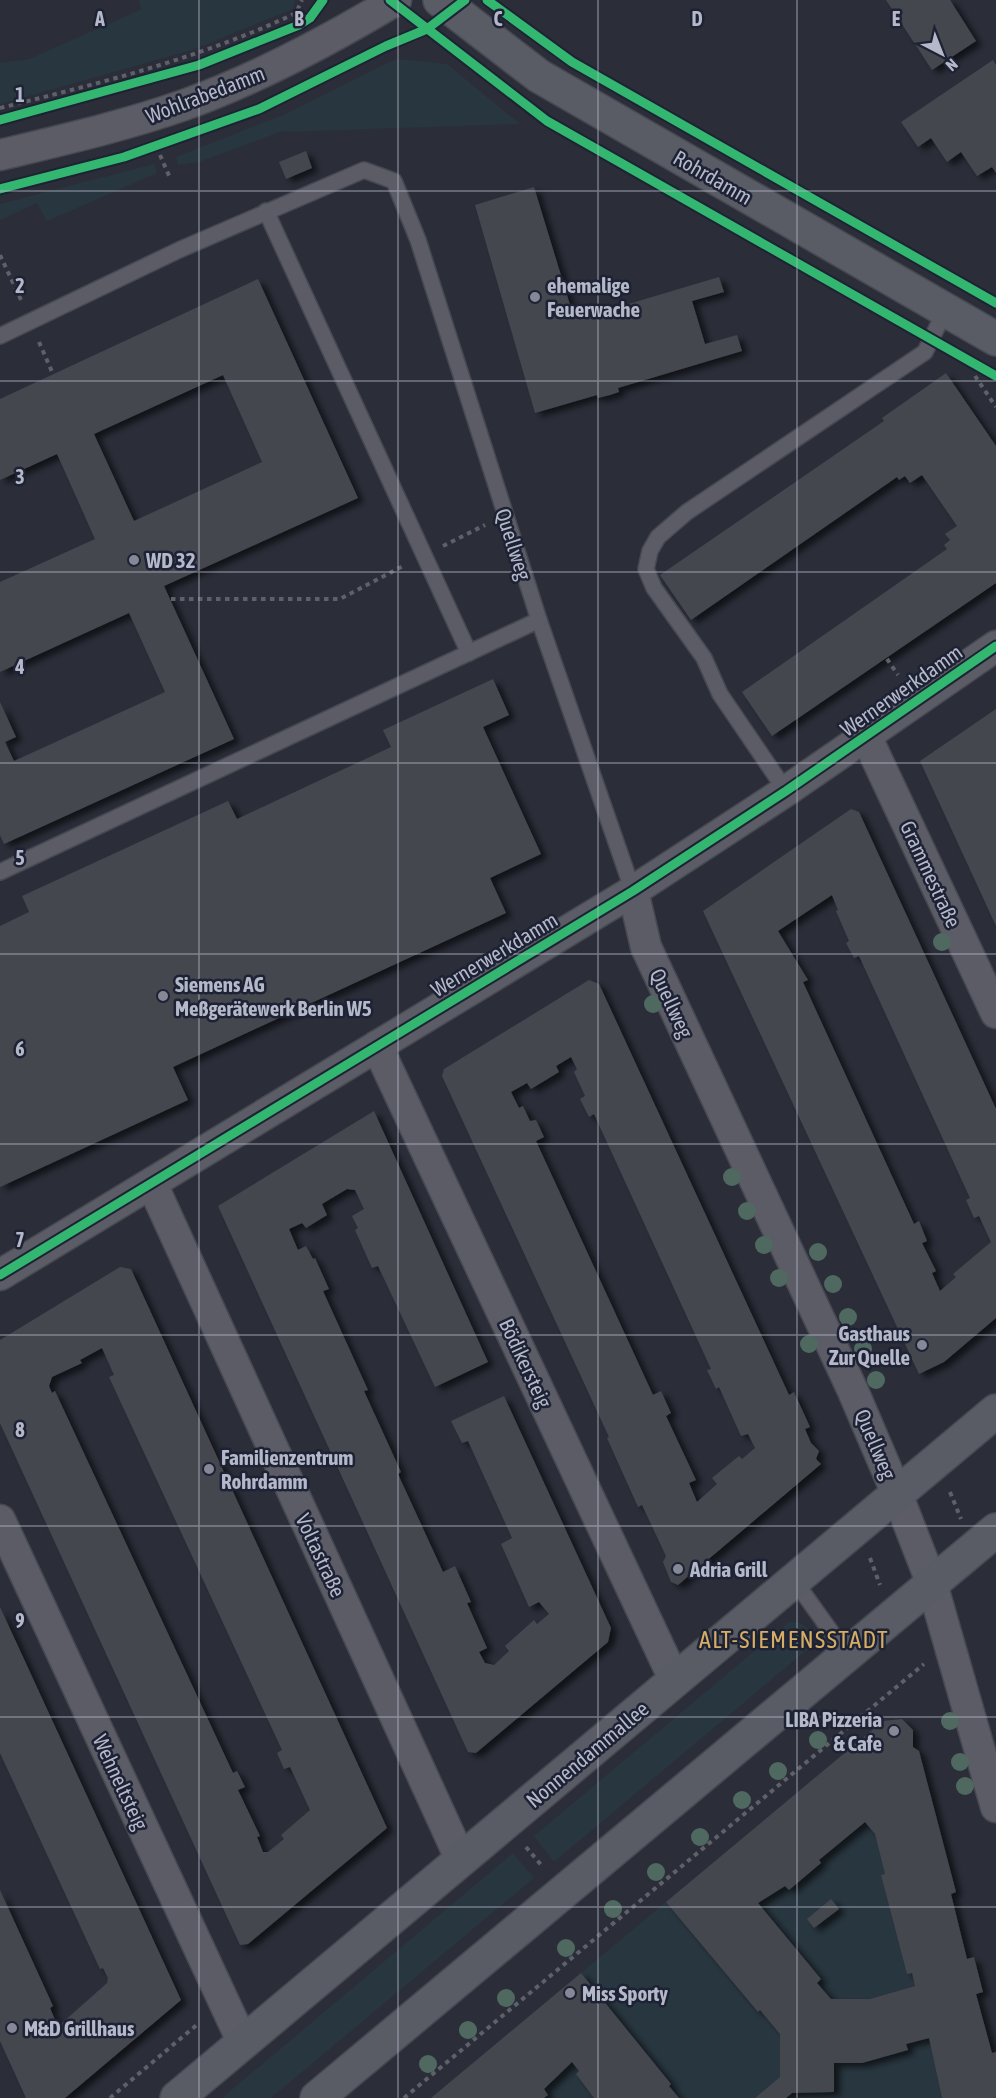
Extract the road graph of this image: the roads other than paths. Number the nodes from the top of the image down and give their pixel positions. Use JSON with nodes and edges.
{"nodes":[{"id":1,"x":396,"y":0,"type":"edge"},
{"id":2,"x":440,"y":0,"type":"edge"},
{"id":3,"x":0,"y":155,"type":"edge"},
{"id":4,"x":266,"y":211,"type":"junction"},
{"id":5,"x":945,"y":311,"type":"junction"},
{"id":6,"x":0,"y":336,"type":"edge"},
{"id":7,"x":996,"y":339,"type":"edge"},
{"id":8,"x":539,"y":620,"type":"junction"},
{"id":9,"x":996,"y":646,"type":"edge"},
{"id":10,"x":470,"y":653,"type":"junction"},
{"id":11,"x":866,"y":736,"type":"junction"},
{"id":12,"x":786,"y":791,"type":"junction"},
{"id":13,"x":0,"y":872,"type":"edge"},
{"id":14,"x":633,"y":891,"type":"junction"},
{"id":15,"x":996,"y":1012,"type":"edge"},
{"id":16,"x":377,"y":1046,"type":"junction"},
{"id":17,"x":152,"y":1184,"type":"junction"},
{"id":18,"x":0,"y":1275,"type":"edge"},
{"id":19,"x":994,"y":1419,"type":"edge"},
{"id":20,"x":897,"y":1494,"type":"junction"},
{"id":21,"x":0,"y":1520,"type":"edge"},
{"id":22,"x":996,"y":1530,"type":"edge"},
{"id":23,"x":794,"y":1580,"type":"junction"},
{"id":24,"x":932,"y":1584,"type":"junction"},
{"id":25,"x":847,"y":1654,"type":"junction"},
{"id":26,"x":675,"y":1681,"type":"junction"},
{"id":27,"x":996,"y":1807,"type":"edge"},
{"id":28,"x":460,"y":1860,"type":"junction"},
{"id":29,"x":243,"y":2043,"type":"junction"},
{"id":30,"x":177,"y":2098,"type":"edge"},
{"id":31,"x":317,"y":2098,"type":"edge"}],
"edges":[{"from":1,"to":3,"type":"street","name":"Wohlrabedamm"},
{"from":2,"to":5,"type":"main road","name":"Rohrdamm"},
{"from":4,"to":6,"type":"lane"},
{"from":4,"to":8,"type":"lane","name":"Quellweg"},
{"from":4,"to":10,"type":"lane"},
{"from":5,"to":7,"type":"main road","name":"Rohrdamm"},
{"from":5,"to":12,"type":"lane"},
{"from":8,"to":10,"type":"lane"},
{"from":8,"to":14,"type":"lane","name":"Quellweg"},
{"from":9,"to":11,"type":"street","name":"Wernerwerkdamm"},
{"from":10,"to":13,"type":"lane"},
{"from":11,"to":12,"type":"street","name":"Wernerwerkdamm"},
{"from":11,"to":15,"type":"street","name":"Grammestraße"},
{"from":12,"to":14,"type":"street","name":"Wernerwerkdamm"},
{"from":14,"to":16,"type":"street","name":"Wernerwerkdamm"},
{"from":14,"to":20,"type":"street","name":"Quellweg"},
{"from":16,"to":17,"type":"street","name":"Wernerwerkdamm"},
{"from":16,"to":26,"type":"street","name":"Bödikersteig"},
{"from":17,"to":18,"type":"street","name":"Wernerwerkdamm"},
{"from":17,"to":28,"type":"street","name":"Voltastraße"},
{"from":19,"to":20,"type":"main road","name":"Nonnendammallee"},
{"from":20,"to":23,"type":"main road","name":"Nonnendammallee"},
{"from":20,"to":24,"type":"street","name":"Quellweg"},
{"from":21,"to":29,"type":"street","name":"Wehneltsteig"},
{"from":22,"to":24,"type":"main road"},
{"from":23,"to":25,"type":"lane"},
{"from":23,"to":26,"type":"main road","name":"Nonnendammallee"},
{"from":24,"to":25,"type":"main road"},
{"from":24,"to":27,"type":"street","name":"Quellweg"},
{"from":25,"to":31,"type":"main road"},
{"from":26,"to":28,"type":"main road","name":"Nonnendammallee"},
{"from":28,"to":29,"type":"main road","name":"Nonnendammallee"},
{"from":29,"to":30,"type":"main road","name":"Nonnendammallee"}]}
